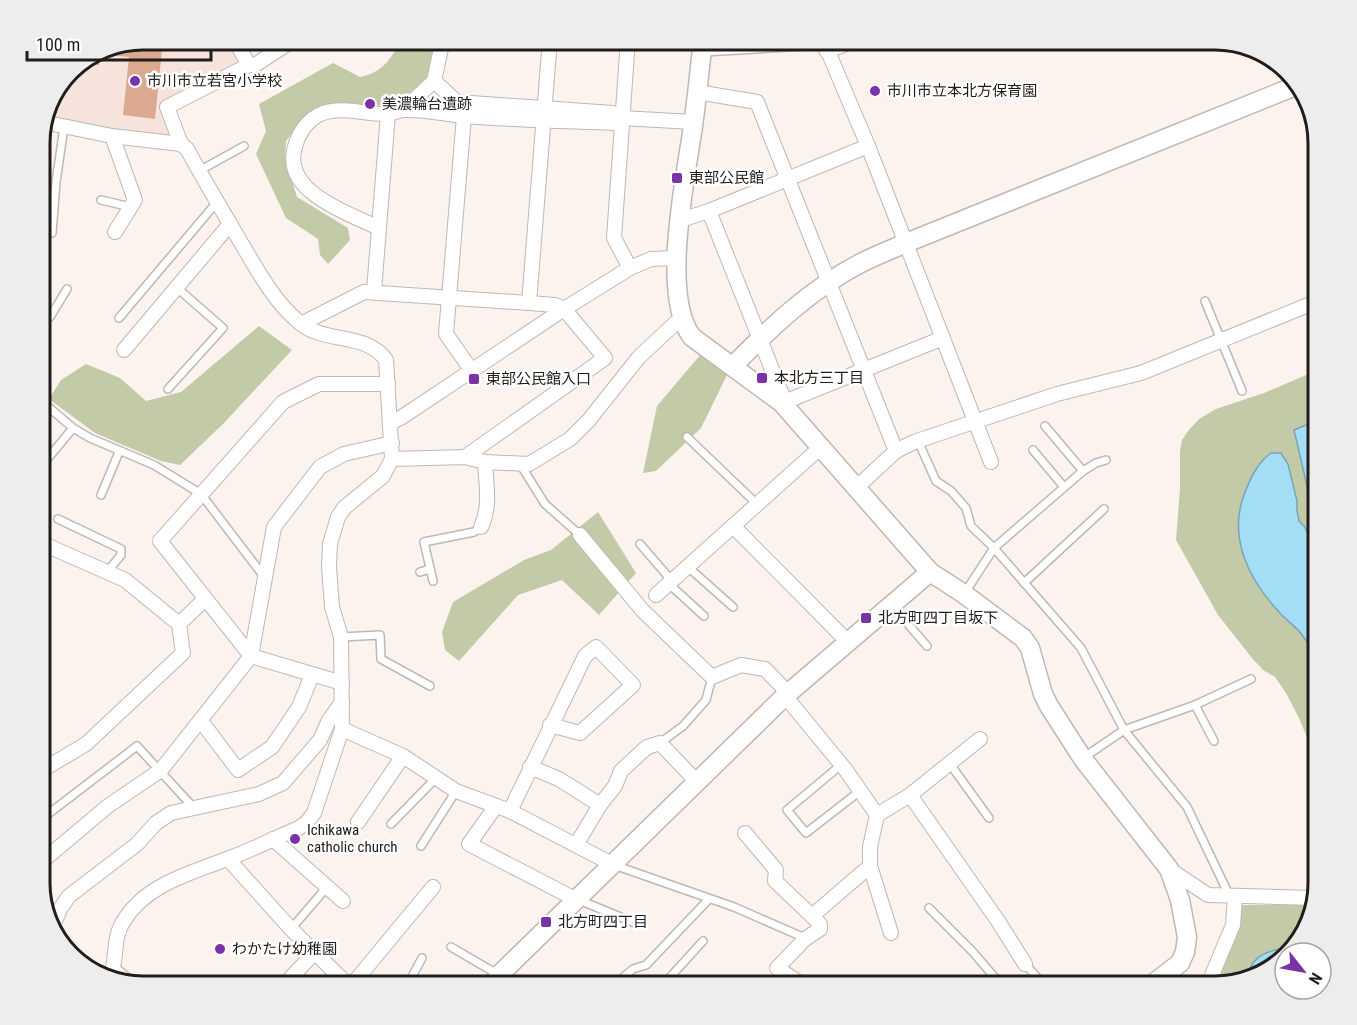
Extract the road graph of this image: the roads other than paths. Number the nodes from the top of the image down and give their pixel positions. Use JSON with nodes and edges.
{"nodes":[{"id":1,"x":240,"y":50,"type":"edge"},
{"id":2,"x":278,"y":50,"type":"edge"},
{"id":3,"x":441,"y":50,"type":"edge"},
{"id":4,"x":549,"y":50,"type":"edge"},
{"id":5,"x":627,"y":50,"type":"edge"},
{"id":6,"x":701,"y":50,"type":"edge"},
{"id":7,"x":826,"y":50,"type":"edge"},
{"id":8,"x":249,"y":65,"type":"junction"},
{"id":9,"x":434,"y":81,"type":"junction"},
{"id":10,"x":1290,"y":89,"type":"edge"},
{"id":11,"x":697,"y":92,"type":"junction"},
{"id":12,"x":403,"y":110,"type":"junction"},
{"id":13,"x":388,"y":114,"type":"junction"},
{"id":14,"x":543,"y":115,"type":"junction"},
{"id":15,"x":464,"y":116,"type":"junction"},
{"id":16,"x":622,"y":118,"type":"junction"},
{"id":17,"x":693,"y":122,"type":"junction"},
{"id":18,"x":52,"y":124,"type":"edge"},
{"id":19,"x":64,"y":127,"type":"junction"},
{"id":20,"x":111,"y":135,"type":"junction"},
{"id":21,"x":181,"y":144,"type":"junction"},
{"id":22,"x":244,"y":146,"type":"dead end"},
{"id":23,"x":868,"y":146,"type":"junction"},
{"id":24,"x":199,"y":171,"type":"junction"},
{"id":25,"x":788,"y":180,"type":"junction"},
{"id":26,"x":101,"y":200,"type":"dead end"},
{"id":27,"x":217,"y":202,"type":"junction"},
{"id":28,"x":131,"y":207,"type":"junction"},
{"id":29,"x":709,"y":211,"type":"junction"},
{"id":30,"x":679,"y":218,"type":"junction"},
{"id":31,"x":230,"y":224,"type":"junction"},
{"id":32,"x":378,"y":228,"type":"junction"},
{"id":33,"x":115,"y":232,"type":"dead end"},
{"id":34,"x":52,"y":233,"type":"dead end"},
{"id":35,"x":906,"y":243,"type":"junction"},
{"id":36,"x":675,"y":258,"type":"junction"},
{"id":37,"x":630,"y":268,"type":"junction"},
{"id":38,"x":829,"y":282,"type":"junction"},
{"id":39,"x":176,"y":287,"type":"junction"},
{"id":40,"x":67,"y":289,"type":"dead end"},
{"id":41,"x":374,"y":291,"type":"junction"},
{"id":42,"x":450,"y":297,"type":"junction"},
{"id":43,"x":1205,"y":301,"type":"dead end"},
{"id":44,"x":529,"y":303,"type":"junction"},
{"id":45,"x":1308,"y":305,"type":"edge"},
{"id":46,"x":564,"y":309,"type":"junction"},
{"id":47,"x":50,"y":317,"type":"edge"},
{"id":48,"x":682,"y":317,"type":"junction"},
{"id":49,"x":119,"y":318,"type":"dead end"},
{"id":50,"x":301,"y":324,"type":"junction"},
{"id":51,"x":760,"y":338,"type":"junction"},
{"id":52,"x":943,"y":338,"type":"junction"},
{"id":53,"x":1220,"y":341,"type":"junction"},
{"id":54,"x":124,"y":350,"type":"dead end"},
{"id":55,"x":733,"y":366,"type":"junction"},
{"id":56,"x":471,"y":371,"type":"junction"},
{"id":57,"x":864,"y":371,"type":"junction"},
{"id":58,"x":388,"y":384,"type":"junction"},
{"id":59,"x":168,"y":389,"type":"dead end"},
{"id":60,"x":1242,"y":391,"type":"dead end"},
{"id":61,"x":784,"y":403,"type":"junction"},
{"id":62,"x":50,"y":408,"type":"edge"},
{"id":63,"x":975,"y":422,"type":"junction"},
{"id":64,"x":390,"y":423,"type":"junction"},
{"id":65,"x":1045,"y":426,"type":"dead end"},
{"id":66,"x":73,"y":428,"type":"junction"},
{"id":67,"x":687,"y":438,"type":"dead end"},
{"id":68,"x":918,"y":441,"type":"junction"},
{"id":69,"x":392,"y":443,"type":"junction"},
{"id":70,"x":820,"y":447,"type":"junction"},
{"id":71,"x":1033,"y":450,"type":"dead end"},
{"id":72,"x":896,"y":451,"type":"junction"},
{"id":73,"x":119,"y":452,"type":"junction"},
{"id":74,"x":50,"y":456,"type":"edge"},
{"id":75,"x":465,"y":457,"type":"junction"},
{"id":76,"x":393,"y":459,"type":"junction"},
{"id":77,"x":1106,"y":460,"type":"dead end"},
{"id":78,"x":484,"y":462,"type":"junction"},
{"id":79,"x":991,"y":462,"type":"dead end"},
{"id":80,"x":520,"y":464,"type":"junction"},
{"id":81,"x":1083,"y":471,"type":"junction"},
{"id":82,"x":1064,"y":487,"type":"junction"},
{"id":83,"x":857,"y":488,"type":"junction"},
{"id":84,"x":201,"y":494,"type":"junction"},
{"id":85,"x":101,"y":495,"type":"dead end"},
{"id":86,"x":758,"y":504,"type":"junction"},
{"id":87,"x":1104,"y":509,"type":"dead end"},
{"id":88,"x":58,"y":519,"type":"dead end"},
{"id":89,"x":733,"y":526,"type":"junction"},
{"id":90,"x":481,"y":527,"type":"joint"},
{"id":91,"x":580,"y":535,"type":"joint"},
{"id":92,"x":640,"y":544,"type":"dead end"},
{"id":93,"x":50,"y":547,"type":"edge"},
{"id":94,"x":994,"y":548,"type":"junction"},
{"id":95,"x":688,"y":567,"type":"junction"},
{"id":96,"x":430,"y":569,"type":"junction"},
{"id":97,"x":107,"y":572,"type":"junction"},
{"id":98,"x":420,"y":572,"type":"dead end"},
{"id":99,"x":930,"y":572,"type":"junction"},
{"id":100,"x":265,"y":578,"type":"junction"},
{"id":101,"x":433,"y":581,"type":"dead end"},
{"id":102,"x":671,"y":582,"type":"junction"},
{"id":103,"x":1024,"y":582,"type":"junction"},
{"id":104,"x":964,"y":594,"type":"junction"},
{"id":105,"x":656,"y":596,"type":"dead end"},
{"id":106,"x":205,"y":599,"type":"junction"},
{"id":107,"x":891,"y":605,"type":"junction"},
{"id":108,"x":733,"y":607,"type":"dead end"},
{"id":109,"x":704,"y":616,"type":"dead end"},
{"id":110,"x":178,"y":624,"type":"junction"},
{"id":111,"x":341,"y":637,"type":"junction"},
{"id":112,"x":848,"y":642,"type":"junction"},
{"id":113,"x":927,"y":646,"type":"dead end"},
{"id":114,"x":251,"y":656,"type":"junction"},
{"id":115,"x":312,"y":675,"type":"junction"},
{"id":116,"x":712,"y":677,"type":"junction"},
{"id":117,"x":1251,"y":679,"type":"dead end"},
{"id":118,"x":342,"y":683,"type":"junction"},
{"id":119,"x":430,"y":686,"type":"dead end"},
{"id":120,"x":786,"y":695,"type":"junction"},
{"id":121,"x":342,"y":702,"type":"junction"},
{"id":122,"x":1195,"y":705,"type":"junction"},
{"id":123,"x":201,"y":721,"type":"junction"},
{"id":124,"x":550,"y":725,"type":"junction"},
{"id":125,"x":342,"y":729,"type":"junction"},
{"id":126,"x":1124,"y":730,"type":"junction"},
{"id":127,"x":980,"y":739,"type":"dead end"},
{"id":128,"x":1214,"y":741,"type":"dead end"},
{"id":129,"x":660,"y":743,"type":"junction"},
{"id":130,"x":403,"y":756,"type":"junction"},
{"id":131,"x":1083,"y":759,"type":"junction"},
{"id":132,"x":950,"y":764,"type":"junction"},
{"id":133,"x":50,"y":765,"type":"edge"},
{"id":134,"x":841,"y":765,"type":"junction"},
{"id":135,"x":530,"y":767,"type":"junction"},
{"id":136,"x":161,"y":770,"type":"junction"},
{"id":137,"x":436,"y":778,"type":"junction"},
{"id":138,"x":696,"y":781,"type":"junction"},
{"id":139,"x":860,"y":791,"type":"junction"},
{"id":140,"x":456,"y":792,"type":"junction"},
{"id":141,"x":910,"y":795,"type":"junction"},
{"id":142,"x":600,"y":805,"type":"junction"},
{"id":143,"x":496,"y":806,"type":"junction"},
{"id":144,"x":194,"y":807,"type":"junction"},
{"id":145,"x":510,"y":811,"type":"junction"},
{"id":146,"x":50,"y":813,"type":"edge"},
{"id":147,"x":877,"y":816,"type":"junction"},
{"id":148,"x":989,"y":818,"type":"dead end"},
{"id":149,"x":358,"y":822,"type":"dead end"},
{"id":150,"x":391,"y":824,"type":"dead end"},
{"id":151,"x":745,"y":833,"type":"dead end"},
{"id":152,"x":273,"y":839,"type":"junction"},
{"id":153,"x":576,"y":845,"type":"junction"},
{"id":154,"x":421,"y":846,"type":"dead end"},
{"id":155,"x":50,"y":855,"type":"edge"},
{"id":156,"x":228,"y":859,"type":"junction"},
{"id":157,"x":612,"y":864,"type":"junction"},
{"id":158,"x":870,"y":866,"type":"junction"},
{"id":159,"x":1169,"y":869,"type":"junction"},
{"id":160,"x":327,"y":887,"type":"junction"},
{"id":161,"x":433,"y":887,"type":"dead end"},
{"id":162,"x":1232,"y":897,"type":"junction"},
{"id":163,"x":1306,"y":898,"type":"edge"},
{"id":164,"x":575,"y":899,"type":"junction"},
{"id":165,"x":709,"y":899,"type":"junction"},
{"id":166,"x":343,"y":901,"type":"dead end"},
{"id":167,"x":929,"y":908,"type":"dead end"},
{"id":168,"x":812,"y":916,"type":"junction"},
{"id":169,"x":57,"y":917,"type":"edge"},
{"id":170,"x":635,"y":923,"type":"dead end"},
{"id":171,"x":291,"y":929,"type":"junction"},
{"id":172,"x":891,"y":933,"type":"dead end"},
{"id":173,"x":805,"y":939,"type":"junction"},
{"id":174,"x":703,"y":941,"type":"dead end"},
{"id":175,"x":451,"y":947,"type":"dead end"},
{"id":176,"x":315,"y":952,"type":"junction"},
{"id":177,"x":422,"y":958,"type":"dead end"},
{"id":178,"x":1025,"y":964,"type":"joint"},
{"id":179,"x":112,"y":971,"type":"edge"},
{"id":180,"x":335,"y":972,"type":"junction"},
{"id":181,"x":292,"y":976,"type":"edge"},
{"id":182,"x":331,"y":976,"type":"edge"},
{"id":183,"x":339,"y":976,"type":"edge"},
{"id":184,"x":358,"y":976,"type":"edge"},
{"id":185,"x":412,"y":976,"type":"edge"},
{"id":186,"x":489,"y":976,"type":"edge"},
{"id":187,"x":501,"y":976,"type":"edge"},
{"id":188,"x":625,"y":976,"type":"edge"},
{"id":189,"x":671,"y":976,"type":"edge"},
{"id":190,"x":789,"y":976,"type":"edge"},
{"id":191,"x":993,"y":976,"type":"edge"},
{"id":192,"x":1036,"y":976,"type":"edge"},
{"id":193,"x":1163,"y":976,"type":"edge"},
{"id":194,"x":1212,"y":976,"type":"edge"}],
"edges":[{"from":1,"to":8,"type":"street"},
{"from":2,"to":8,"type":"street"},
{"from":3,"to":9,"type":"street"},
{"from":4,"to":14,"type":"street"},
{"from":5,"to":16,"type":"street"},
{"from":6,"to":11,"type":"street"},
{"from":7,"to":23,"type":"street"},
{"from":8,"to":21,"type":"street"},
{"from":9,"to":12,"type":"street"},
{"from":9,"to":14,"type":"street"},
{"from":10,"to":35,"type":"street"},
{"from":11,"to":17,"type":"street"},
{"from":11,"to":25,"type":"street"},
{"from":12,"to":13,"type":"street"},
{"from":12,"to":15,"type":"street"},
{"from":13,"to":32,"type":"street"},
{"from":13,"to":32,"type":"street"},
{"from":14,"to":15,"type":"street"},
{"from":14,"to":16,"type":"street"},
{"from":14,"to":44,"type":"street"},
{"from":15,"to":42,"type":"street"},
{"from":16,"to":17,"type":"street"},
{"from":16,"to":37,"type":"street"},
{"from":17,"to":30,"type":"street"},
{"from":18,"to":19,"type":"street"},
{"from":19,"to":20,"type":"street"},
{"from":19,"to":34,"type":"lane"},
{"from":20,"to":21,"type":"street"},
{"from":20,"to":28,"type":"street"},
{"from":21,"to":24,"type":"street"},
{"from":22,"to":24,"type":"lane"},
{"from":23,"to":25,"type":"street"},
{"from":23,"to":35,"type":"street"},
{"from":24,"to":27,"type":"street"},
{"from":25,"to":29,"type":"street"},
{"from":25,"to":38,"type":"street"},
{"from":26,"to":28,"type":"lane"},
{"from":27,"to":31,"type":"street"},
{"from":27,"to":49,"type":"lane"},
{"from":28,"to":33,"type":"street"},
{"from":29,"to":30,"type":"street"},
{"from":29,"to":51,"type":"street"},
{"from":30,"to":36,"type":"street"},
{"from":31,"to":39,"type":"street"},
{"from":31,"to":50,"type":"street"},
{"from":32,"to":41,"type":"street"},
{"from":35,"to":38,"type":"street"},
{"from":35,"to":52,"type":"street"},
{"from":36,"to":37,"type":"street"},
{"from":36,"to":48,"type":"street"},
{"from":37,"to":46,"type":"street"},
{"from":38,"to":51,"type":"street"},
{"from":38,"to":57,"type":"street"},
{"from":39,"to":54,"type":"street"},
{"from":39,"to":59,"type":"lane"},
{"from":40,"to":47,"type":"lane"},
{"from":41,"to":42,"type":"street"},
{"from":41,"to":50,"type":"street"},
{"from":42,"to":44,"type":"street"},
{"from":42,"to":56,"type":"street"},
{"from":43,"to":53,"type":"lane"},
{"from":44,"to":46,"type":"street"},
{"from":45,"to":53,"type":"street"},
{"from":46,"to":56,"type":"street"},
{"from":46,"to":75,"type":"street"},
{"from":48,"to":55,"type":"street"},
{"from":48,"to":80,"type":"street"},
{"from":50,"to":58,"type":"street"},
{"from":51,"to":55,"type":"street"},
{"from":51,"to":61,"type":"street"},
{"from":52,"to":57,"type":"street"},
{"from":52,"to":63,"type":"street"},
{"from":53,"to":60,"type":"lane"},
{"from":53,"to":63,"type":"street"},
{"from":55,"to":61,"type":"street"},
{"from":56,"to":64,"type":"street"},
{"from":57,"to":61,"type":"street"},
{"from":57,"to":72,"type":"street"},
{"from":58,"to":64,"type":"street"},
{"from":58,"to":84,"type":"street"},
{"from":61,"to":70,"type":"street"},
{"from":62,"to":66,"type":"lane"},
{"from":63,"to":68,"type":"street"},
{"from":63,"to":79,"type":"street"},
{"from":64,"to":69,"type":"street"},
{"from":65,"to":81,"type":"lane"},
{"from":66,"to":73,"type":"lane"},
{"from":66,"to":74,"type":"lane"},
{"from":67,"to":86,"type":"lane"},
{"from":68,"to":72,"type":"street"},
{"from":68,"to":94,"type":"lane"},
{"from":69,"to":76,"type":"street"},
{"from":69,"to":100,"type":"street"},
{"from":70,"to":83,"type":"street"},
{"from":70,"to":86,"type":"street"},
{"from":71,"to":82,"type":"lane"},
{"from":72,"to":83,"type":"street"},
{"from":73,"to":84,"type":"lane"},
{"from":73,"to":85,"type":"lane"},
{"from":75,"to":76,"type":"street"},
{"from":75,"to":78,"type":"street"},
{"from":76,"to":111,"type":"street"},
{"from":77,"to":81,"type":"lane"},
{"from":78,"to":80,"type":"street"},
{"from":78,"to":90,"type":"street"},
{"from":80,"to":91,"type":"lane"},
{"from":81,"to":82,"type":"lane"},
{"from":82,"to":94,"type":"lane"},
{"from":83,"to":99,"type":"street"},
{"from":84,"to":100,"type":"lane"},
{"from":84,"to":106,"type":"street"},
{"from":86,"to":89,"type":"street"},
{"from":87,"to":103,"type":"lane"},
{"from":88,"to":97,"type":"lane"},
{"from":89,"to":95,"type":"street"},
{"from":89,"to":112,"type":"street"},
{"from":90,"to":96,"type":"lane"},
{"from":91,"to":116,"type":"street"},
{"from":92,"to":102,"type":"lane"},
{"from":93,"to":97,"type":"street"},
{"from":94,"to":103,"type":"lane"},
{"from":94,"to":104,"type":"lane"},
{"from":95,"to":102,"type":"street"},
{"from":95,"to":108,"type":"lane"},
{"from":96,"to":98,"type":"lane"},
{"from":96,"to":101,"type":"lane"},
{"from":97,"to":110,"type":"street"},
{"from":99,"to":104,"type":"street"},
{"from":99,"to":107,"type":"street"},
{"from":100,"to":114,"type":"street"},
{"from":102,"to":105,"type":"street"},
{"from":102,"to":109,"type":"lane"},
{"from":103,"to":126,"type":"lane"},
{"from":104,"to":131,"type":"street"},
{"from":106,"to":110,"type":"street"},
{"from":106,"to":114,"type":"street"},
{"from":107,"to":112,"type":"street"},
{"from":107,"to":113,"type":"lane"},
{"from":110,"to":133,"type":"street"},
{"from":111,"to":118,"type":"street"},
{"from":111,"to":119,"type":"lane"},
{"from":112,"to":120,"type":"street"},
{"from":114,"to":115,"type":"street"},
{"from":114,"to":123,"type":"street"},
{"from":115,"to":118,"type":"street"},
{"from":115,"to":123,"type":"street"},
{"from":116,"to":120,"type":"street"},
{"from":116,"to":129,"type":"lane"},
{"from":117,"to":122,"type":"lane"},
{"from":118,"to":121,"type":"street"},
{"from":120,"to":134,"type":"street"},
{"from":120,"to":138,"type":"street"},
{"from":121,"to":125,"type":"street"},
{"from":121,"to":144,"type":"street"},
{"from":122,"to":126,"type":"lane"},
{"from":122,"to":128,"type":"lane"},
{"from":123,"to":136,"type":"street"},
{"from":124,"to":124,"type":"street"},
{"from":124,"to":135,"type":"street"},
{"from":125,"to":130,"type":"street"},
{"from":125,"to":152,"type":"street"},
{"from":126,"to":131,"type":"lane"},
{"from":126,"to":162,"type":"lane"},
{"from":127,"to":132,"type":"street"},
{"from":129,"to":138,"type":"street"},
{"from":129,"to":142,"type":"street"},
{"from":130,"to":137,"type":"street"},
{"from":130,"to":149,"type":"street"},
{"from":131,"to":159,"type":"street"},
{"from":132,"to":141,"type":"street"},
{"from":132,"to":148,"type":"lane"},
{"from":134,"to":139,"type":"street"},
{"from":134,"to":139,"type":"lane"},
{"from":135,"to":142,"type":"street"},
{"from":135,"to":145,"type":"street"},
{"from":136,"to":144,"type":"lane"},
{"from":136,"to":146,"type":"lane"},
{"from":136,"to":155,"type":"street"},
{"from":137,"to":140,"type":"street"},
{"from":137,"to":150,"type":"lane"},
{"from":138,"to":157,"type":"street"},
{"from":139,"to":147,"type":"street"},
{"from":140,"to":143,"type":"street"},
{"from":140,"to":154,"type":"lane"},
{"from":141,"to":147,"type":"street"},
{"from":141,"to":178,"type":"street"},
{"from":142,"to":153,"type":"street"},
{"from":143,"to":145,"type":"street"},
{"from":143,"to":164,"type":"street"},
{"from":144,"to":169,"type":"street"},
{"from":145,"to":153,"type":"street"},
{"from":147,"to":158,"type":"street"},
{"from":151,"to":168,"type":"street"},
{"from":152,"to":156,"type":"street"},
{"from":152,"to":160,"type":"street"},
{"from":153,"to":157,"type":"street"},
{"from":156,"to":171,"type":"street"},
{"from":156,"to":179,"type":"street"},
{"from":157,"to":164,"type":"street"},
{"from":157,"to":165,"type":"lane"},
{"from":158,"to":168,"type":"street"},
{"from":158,"to":172,"type":"street"},
{"from":159,"to":162,"type":"street"},
{"from":159,"to":193,"type":"street"},
{"from":160,"to":166,"type":"street"},
{"from":160,"to":171,"type":"lane"},
{"from":161,"to":184,"type":"street"},
{"from":162,"to":163,"type":"street"},
{"from":162,"to":194,"type":"street"},
{"from":164,"to":170,"type":"lane"},
{"from":164,"to":187,"type":"street"},
{"from":165,"to":173,"type":"lane"},
{"from":165,"to":188,"type":"lane"},
{"from":167,"to":191,"type":"lane"},
{"from":168,"to":173,"type":"street"},
{"from":171,"to":176,"type":"street"},
{"from":173,"to":190,"type":"street"},
{"from":174,"to":189,"type":"lane"},
{"from":175,"to":186,"type":"lane"},
{"from":176,"to":180,"type":"street"},
{"from":176,"to":181,"type":"street"},
{"from":177,"to":185,"type":"lane"},
{"from":178,"to":192,"type":"lane"},
{"from":180,"to":182,"type":"lane"},
{"from":180,"to":183,"type":"street"}]}
